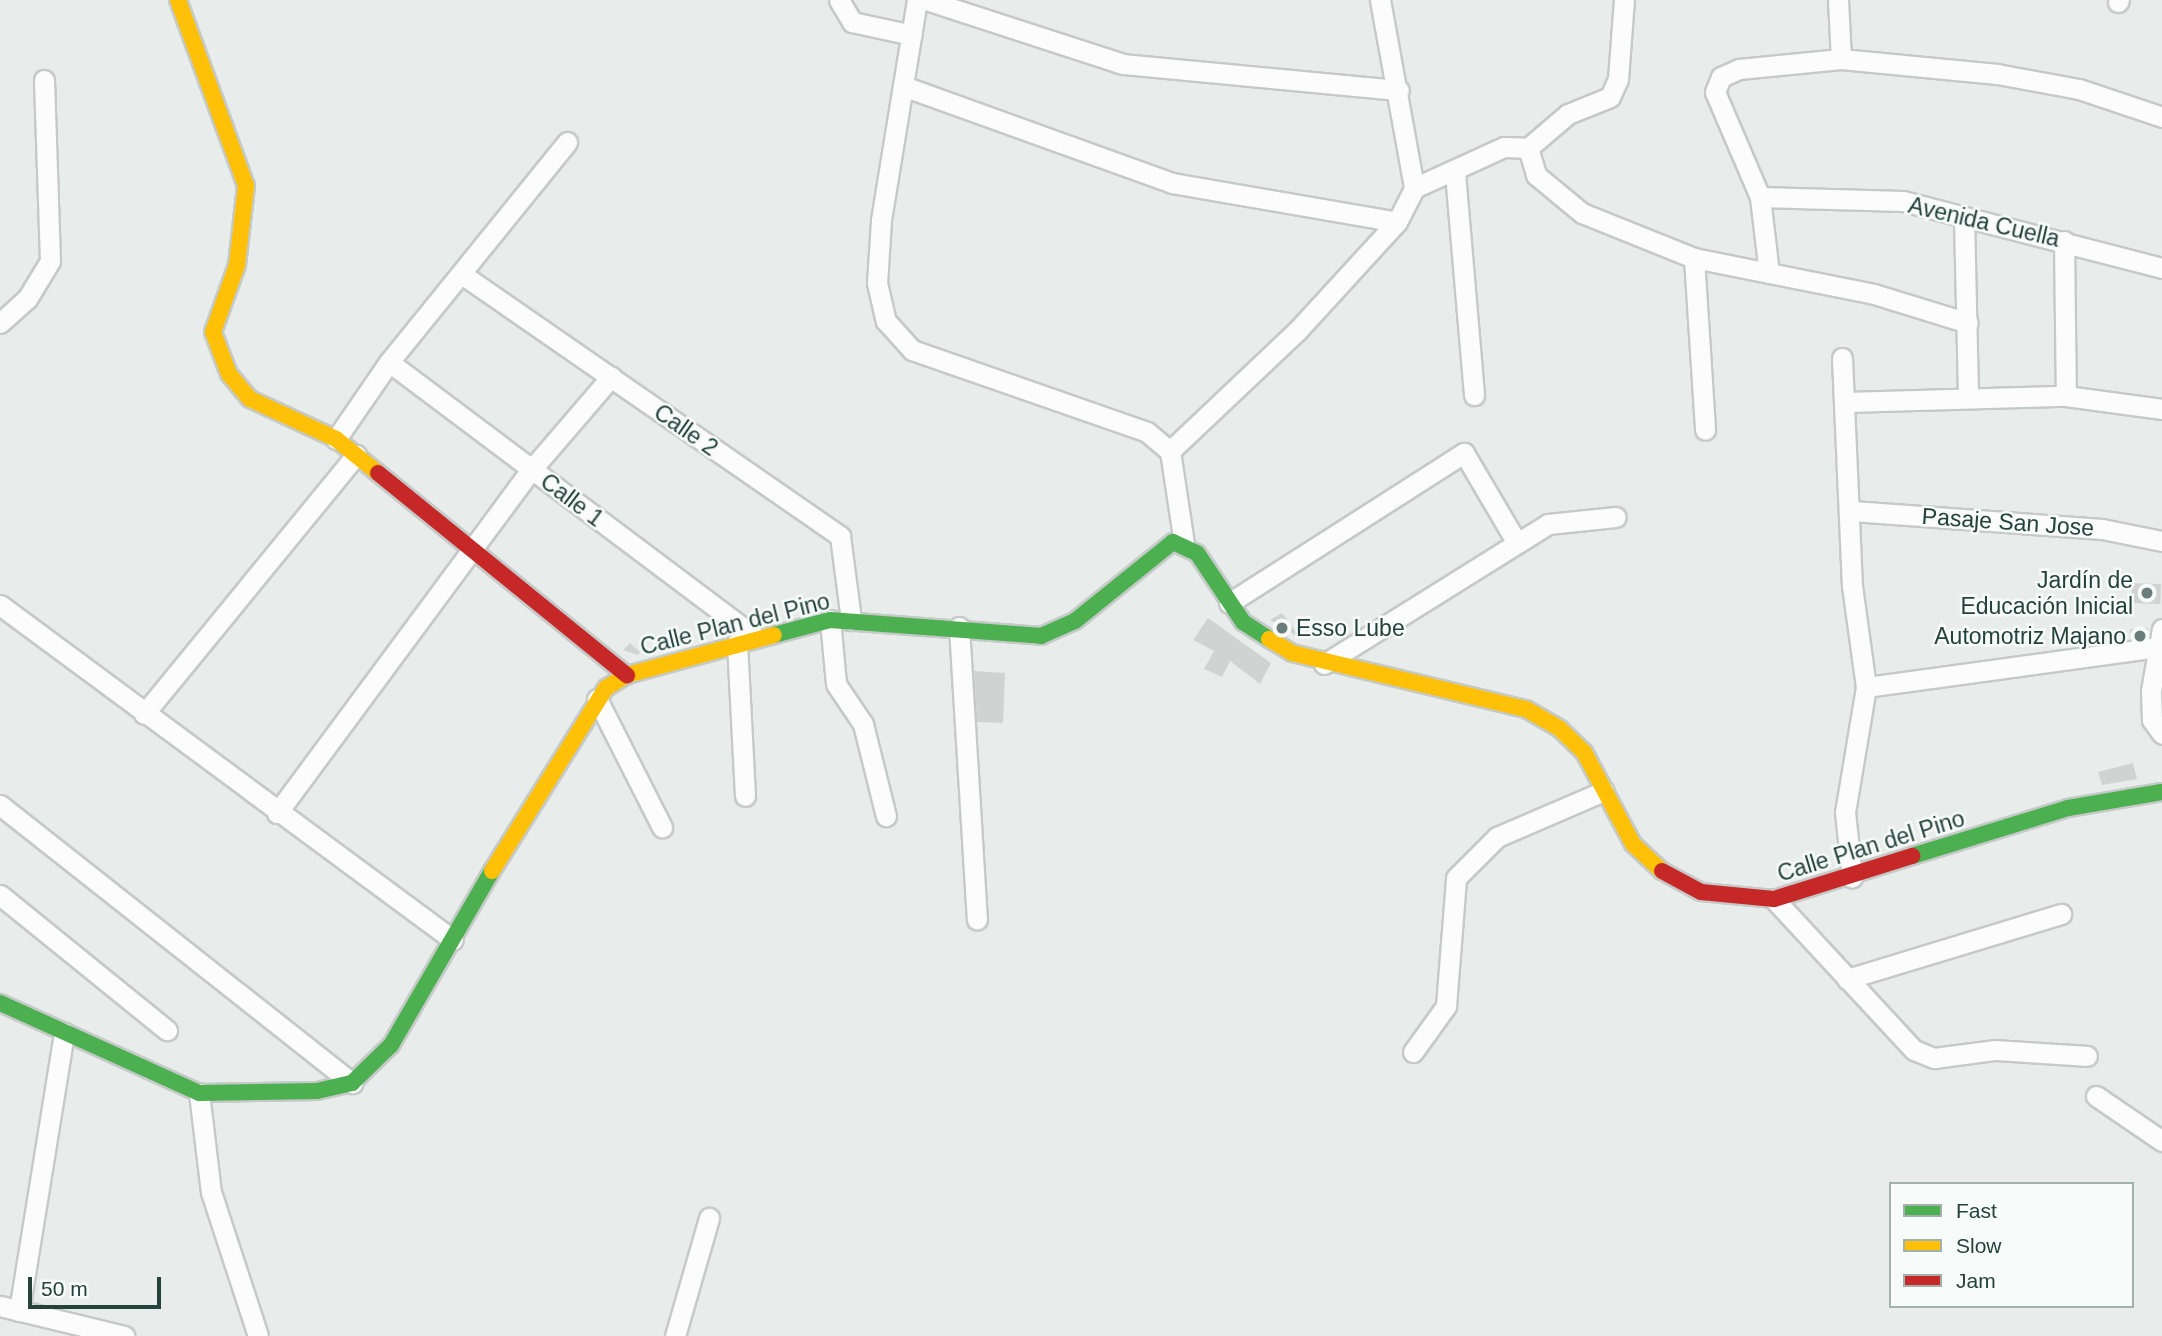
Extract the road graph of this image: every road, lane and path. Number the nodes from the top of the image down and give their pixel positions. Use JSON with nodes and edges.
{"nodes":[{"id":1,"x":178,"y":0,"type":"edge"},
{"id":2,"x":839,"y":0,"type":"edge"},
{"id":3,"x":917,"y":0,"type":"edge"},
{"id":4,"x":926,"y":0,"type":"edge"},
{"id":5,"x":1380,"y":0,"type":"edge"},
{"id":6,"x":1624,"y":0,"type":"edge"},
{"id":7,"x":1838,"y":0,"type":"edge"},
{"id":8,"x":912,"y":35,"type":"junction"},
{"id":9,"x":1841,"y":59,"type":"junction"},
{"id":10,"x":44,"y":80,"type":"dead end"},
{"id":11,"x":903,"y":86,"type":"junction"},
{"id":12,"x":1399,"y":90,"type":"junction"},
{"id":13,"x":2162,"y":117,"type":"edge"},
{"id":14,"x":567,"y":142,"type":"dead end"},
{"id":15,"x":1528,"y":148,"type":"junction"},
{"id":16,"x":1455,"y":173,"type":"junction"},
{"id":17,"x":1414,"y":188,"type":"junction"},
{"id":18,"x":1760,"y":197,"type":"junction"},
{"id":19,"x":1964,"y":218,"type":"junction"},
{"id":20,"x":1397,"y":222,"type":"junction"},
{"id":21,"x":2064,"y":241,"type":"junction"},
{"id":22,"x":1694,"y":258,"type":"junction"},
{"id":23,"x":2162,"y":268,"type":"edge"},
{"id":24,"x":1769,"y":273,"type":"junction"},
{"id":25,"x":463,"y":275,"type":"junction"},
{"id":26,"x":0,"y":323,"type":"edge"},
{"id":27,"x":1968,"y":323,"type":"junction"},
{"id":28,"x":1842,"y":358,"type":"dead end"},
{"id":29,"x":389,"y":362,"type":"junction"},
{"id":30,"x":611,"y":377,"type":"junction"},
{"id":31,"x":1474,"y":395,"type":"dead end"},
{"id":32,"x":1968,"y":395,"type":"junction"},
{"id":33,"x":2066,"y":396,"type":"junction"},
{"id":34,"x":1846,"y":402,"type":"junction"},
{"id":35,"x":2162,"y":409,"type":"edge"},
{"id":36,"x":1705,"y":430,"type":"dead end"},
{"id":37,"x":336,"y":439,"type":"junction"},
{"id":38,"x":1170,"y":451,"type":"junction"},
{"id":39,"x":356,"y":455,"type":"junction"},
{"id":40,"x":531,"y":470,"type":"junction"},
{"id":41,"x":1852,"y":511,"type":"junction"},
{"id":42,"x":1616,"y":517,"type":"dead end"},
{"id":43,"x":2162,"y":541,"type":"edge"},
{"id":44,"x":1517,"y":543,"type":"junction"},
{"id":45,"x":1184,"y":544,"type":"junction"},
{"id":46,"x":474,"y":551,"type":"junction"},
{"id":47,"x":1229,"y":603,"type":"junction"},
{"id":48,"x":0,"y":605,"type":"edge"},
{"id":49,"x":830,"y":620,"type":"junction"},
{"id":50,"x":851,"y":620,"type":"junction"},
{"id":51,"x":959,"y":627,"type":"junction"},
{"id":52,"x":2159,"y":638,"type":"edge"},
{"id":53,"x":747,"y":641,"type":"junction"},
{"id":54,"x":1324,"y":664,"type":"junction"},
{"id":55,"x":626,"y":675,"type":"junction"},
{"id":56,"x":1866,"y":687,"type":"junction"},
{"id":57,"x":597,"y":699,"type":"junction"},
{"id":58,"x":144,"y":714,"type":"junction"},
{"id":59,"x":2162,"y":734,"type":"edge"},
{"id":60,"x":1604,"y":791,"type":"junction"},
{"id":61,"x":2162,"y":792,"type":"edge"},
{"id":62,"x":745,"y":796,"type":"dead end"},
{"id":63,"x":0,"y":804,"type":"edge"},
{"id":64,"x":277,"y":813,"type":"junction"},
{"id":65,"x":886,"y":816,"type":"dead end"},
{"id":66,"x":662,"y":827,"type":"dead end"},
{"id":67,"x":1852,"y":878,"type":"junction"},
{"id":68,"x":0,"y":895,"type":"edge"},
{"id":69,"x":1774,"y":900,"type":"junction"},
{"id":70,"x":2061,"y":914,"type":"dead end"},
{"id":71,"x":976,"y":919,"type":"dead end"},
{"id":72,"x":453,"y":940,"type":"junction"},
{"id":73,"x":1847,"y":979,"type":"junction"},
{"id":74,"x":0,"y":1003,"type":"edge"},
{"id":75,"x":167,"y":1030,"type":"dead end"},
{"id":76,"x":64,"y":1033,"type":"junction"},
{"id":77,"x":1413,"y":1052,"type":"dead end"},
{"id":78,"x":2087,"y":1056,"type":"dead end"},
{"id":79,"x":352,"y":1083,"type":"junction"},
{"id":80,"x":199,"y":1093,"type":"junction"},
{"id":81,"x":2096,"y":1096,"type":"dead end"},
{"id":82,"x":2162,"y":1141,"type":"edge"},
{"id":83,"x":709,"y":1218,"type":"dead end"},
{"id":84,"x":0,"y":1306,"type":"edge"},
{"id":85,"x":19,"y":1311,"type":"junction"},
{"id":86,"x":124,"y":1336,"type":"edge"},
{"id":87,"x":258,"y":1336,"type":"edge"},
{"id":88,"x":675,"y":1336,"type":"edge"}],
"edges":[{"from":1,"to":37,"type":"street"},
{"from":2,"to":8,"type":"street"},
{"from":3,"to":8,"type":"street"},
{"from":4,"to":12,"type":"street"},
{"from":5,"to":12,"type":"street"},
{"from":6,"to":15,"type":"street"},
{"from":7,"to":9,"type":"street"},
{"from":8,"to":11,"type":"street"},
{"from":9,"to":13,"type":"street"},
{"from":9,"to":18,"type":"street"},
{"from":10,"to":26,"type":"street"},
{"from":11,"to":20,"type":"street"},
{"from":11,"to":38,"type":"street"},
{"from":12,"to":17,"type":"street"},
{"from":14,"to":25,"type":"street"},
{"from":15,"to":16,"type":"street"},
{"from":15,"to":22,"type":"street"},
{"from":16,"to":17,"type":"street"},
{"from":16,"to":31,"type":"street"},
{"from":17,"to":20,"type":"street"},
{"from":18,"to":19,"type":"street","name":"Avenida Cuella"},
{"from":18,"to":24,"type":"street"},
{"from":19,"to":21,"type":"street","name":"Avenida Cuella"},
{"from":19,"to":27,"type":"street"},
{"from":20,"to":38,"type":"street"},
{"from":21,"to":23,"type":"street","name":"Avenida Cuella"},
{"from":21,"to":33,"type":"street"},
{"from":22,"to":24,"type":"street"},
{"from":22,"to":36,"type":"street"},
{"from":24,"to":27,"type":"street"},
{"from":25,"to":29,"type":"street"},
{"from":25,"to":30,"type":"street","name":"Calle 2"},
{"from":27,"to":32,"type":"street"},
{"from":28,"to":34,"type":"street"},
{"from":29,"to":37,"type":"street"},
{"from":29,"to":40,"type":"street","name":"Calle 1"},
{"from":30,"to":40,"type":"street"},
{"from":30,"to":50,"type":"street","name":"Calle 2"},
{"from":32,"to":33,"type":"street"},
{"from":32,"to":34,"type":"street"},
{"from":33,"to":35,"type":"street"},
{"from":34,"to":41,"type":"street"},
{"from":37,"to":39,"type":"street"},
{"from":38,"to":45,"type":"street"},
{"from":39,"to":46,"type":"street"},
{"from":39,"to":58,"type":"street"},
{"from":40,"to":46,"type":"street"},
{"from":40,"to":53,"type":"street","name":"Calle 1"},
{"from":41,"to":43,"type":"street","name":"Pasaje San Jose"},
{"from":41,"to":56,"type":"street"},
{"from":42,"to":44,"type":"street"},
{"from":44,"to":47,"type":"street"},
{"from":44,"to":54,"type":"street"},
{"from":45,"to":47,"type":"street","name":"Calle Plan del Pino"},
{"from":45,"to":51,"type":"street","name":"Calle Plan del Pino"},
{"from":46,"to":55,"type":"street"},
{"from":46,"to":64,"type":"street"},
{"from":47,"to":54,"type":"street","name":"Calle Plan del Pino"},
{"from":48,"to":58,"type":"street"},
{"from":49,"to":50,"type":"street","name":"Calle Plan del Pino"},
{"from":49,"to":53,"type":"street","name":"Calle Plan del Pino"},
{"from":49,"to":65,"type":"street"},
{"from":50,"to":51,"type":"street","name":"Calle Plan del Pino"},
{"from":51,"to":71,"type":"street"},
{"from":52,"to":56,"type":"street"},
{"from":52,"to":59,"type":"street"},
{"from":53,"to":55,"type":"street","name":"Calle Plan del Pino"},
{"from":53,"to":62,"type":"street"},
{"from":54,"to":60,"type":"street","name":"Calle Plan del Pino"},
{"from":55,"to":57,"type":"street","name":"Calle Plan del Pino"},
{"from":56,"to":67,"type":"street"},
{"from":57,"to":66,"type":"street"},
{"from":57,"to":72,"type":"street","name":"Calle Plan del Pino"},
{"from":58,"to":64,"type":"street"},
{"from":60,"to":69,"type":"street","name":"Calle Plan del Pino"},
{"from":60,"to":77,"type":"street"},
{"from":61,"to":67,"type":"street","name":"Calle Plan del Pino"},
{"from":63,"to":79,"type":"street"},
{"from":64,"to":72,"type":"street"},
{"from":67,"to":69,"type":"street","name":"Calle Plan del Pino"},
{"from":68,"to":75,"type":"street"},
{"from":69,"to":73,"type":"street"},
{"from":70,"to":73,"type":"street"},
{"from":72,"to":79,"type":"street","name":"Calle Plan del Pino"},
{"from":73,"to":78,"type":"street"},
{"from":74,"to":76,"type":"street"},
{"from":76,"to":80,"type":"street"},
{"from":76,"to":85,"type":"street"},
{"from":79,"to":80,"type":"street"},
{"from":80,"to":87,"type":"street"},
{"from":81,"to":82,"type":"street"},
{"from":83,"to":88,"type":"street"},
{"from":84,"to":85,"type":"street"},
{"from":85,"to":86,"type":"street"}]}
